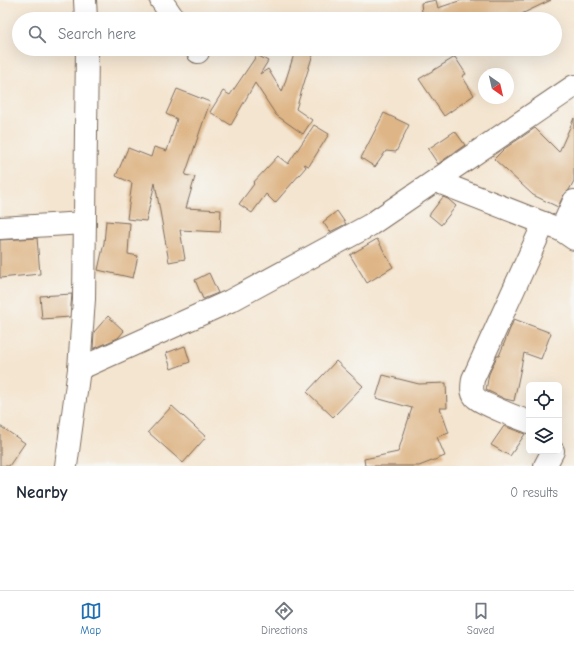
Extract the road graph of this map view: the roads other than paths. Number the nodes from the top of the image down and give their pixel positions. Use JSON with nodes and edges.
{"nodes":[{"id":1,"x":84,"y":0,"type":"edge"},
{"id":2,"x":161,"y":0,"type":"edge"},
{"id":3,"x":85,"y":12,"type":"edge"},
{"id":4,"x":169,"y":12,"type":"edge"},
{"id":5,"x":88,"y":56,"type":"edge"},
{"id":6,"x":574,"y":86,"type":"edge"},
{"id":7,"x":436,"y":180,"type":"junction"},
{"id":8,"x":574,"y":201,"type":"edge"},
{"id":9,"x":85,"y":223,"type":"junction"},
{"id":10,"x":0,"y":228,"type":"edge"},
{"id":11,"x":560,"y":231,"type":"edge"},
{"id":12,"x":79,"y":369,"type":"junction"},
{"id":13,"x":526,"y":421,"type":"edge"},
{"id":14,"x":551,"y":454,"type":"edge"},
{"id":15,"x":66,"y":466,"type":"edge"},
{"id":16,"x":545,"y":466,"type":"edge"}],
"edges":[{"from":1,"to":3,"type":"street"},
{"from":2,"to":4,"type":"street"},
{"from":5,"to":9,"type":"street"},
{"from":6,"to":7,"type":"street"},
{"from":7,"to":11,"type":"street"},
{"from":7,"to":12,"type":"street"},
{"from":8,"to":11,"type":"street"},
{"from":9,"to":10,"type":"street"},
{"from":9,"to":12,"type":"street"},
{"from":11,"to":13,"type":"street"},
{"from":12,"to":15,"type":"street"},
{"from":14,"to":16,"type":"street"}]}
